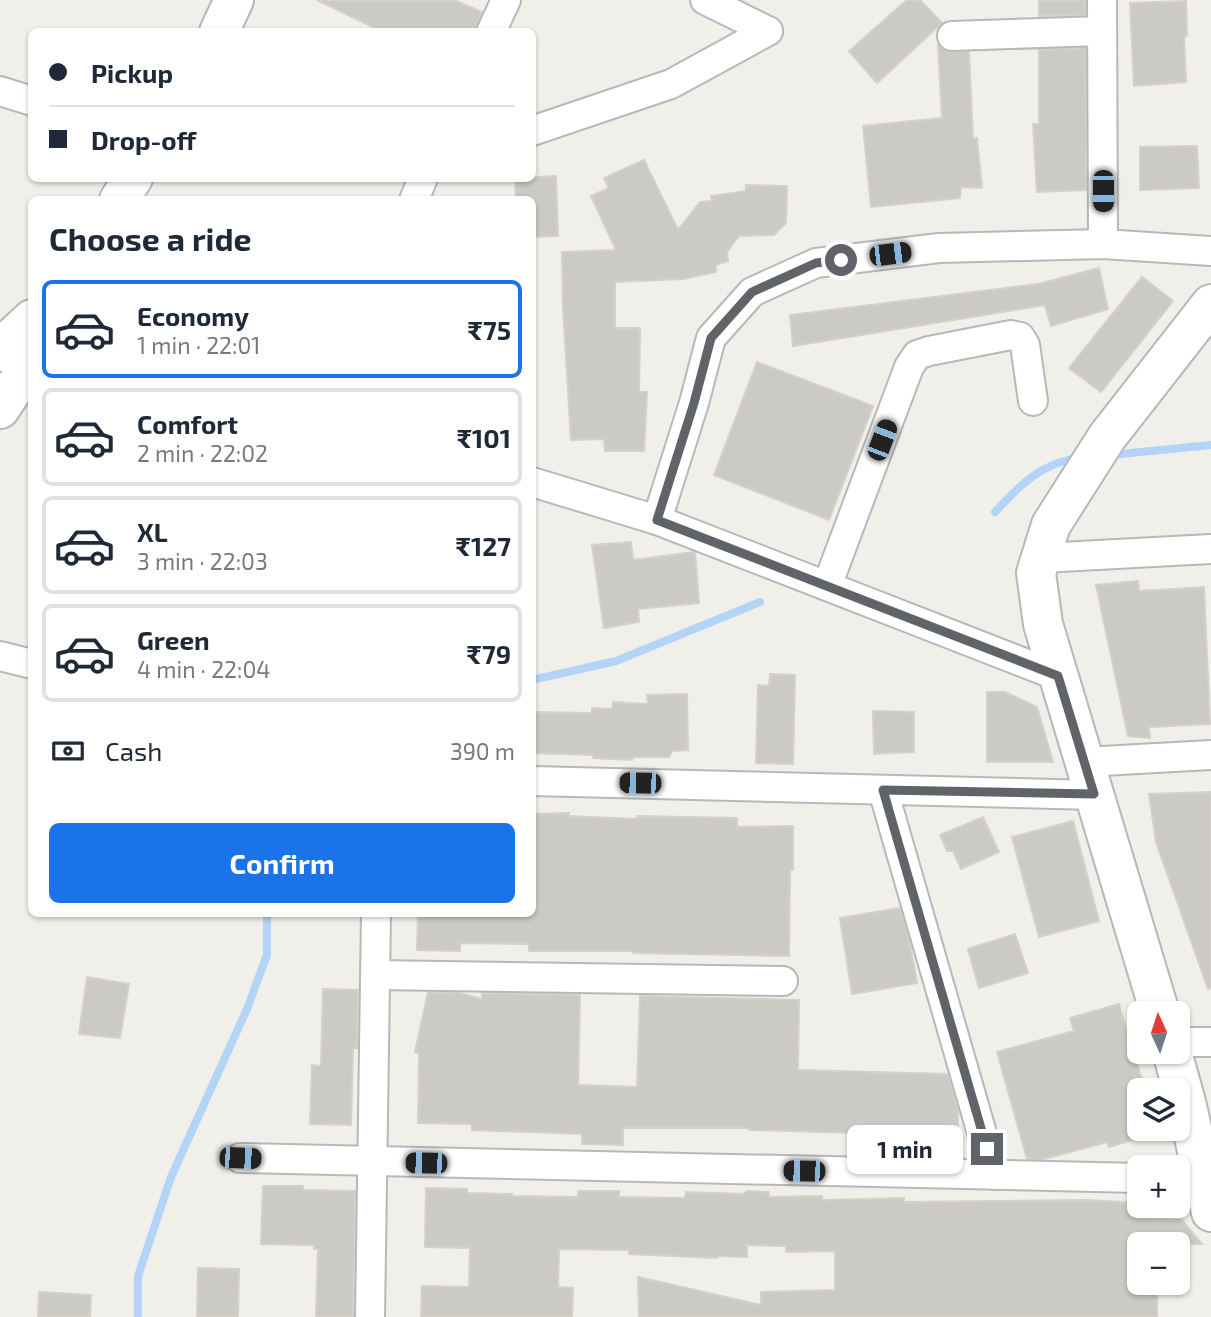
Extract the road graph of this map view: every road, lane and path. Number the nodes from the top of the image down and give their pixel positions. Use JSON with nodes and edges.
{"nodes":[{"id":1,"x":234,"y":0,"type":"edge"},
{"id":2,"x":506,"y":0,"type":"edge"},
{"id":3,"x":705,"y":0,"type":"edge"},
{"id":4,"x":1101,"y":0,"type":"edge"},
{"id":5,"x":221,"y":28,"type":"edge"},
{"id":6,"x":493,"y":28,"type":"edge"},
{"id":7,"x":1102,"y":31,"type":"junction"},
{"id":8,"x":952,"y":36,"type":"dead end"},
{"id":9,"x":0,"y":92,"type":"edge"},
{"id":10,"x":28,"y":100,"type":"edge"},
{"id":11,"x":536,"y":130,"type":"edge"},
{"id":12,"x":1103,"y":244,"type":"junction"},
{"id":13,"x":1211,"y":251,"type":"edge"},
{"id":14,"x":1211,"y":304,"type":"edge"},
{"id":15,"x":28,"y":323,"type":"edge"},
{"id":16,"x":0,"y":352,"type":"edge"},
{"id":17,"x":28,"y":368,"type":"edge"},
{"id":18,"x":1033,"y":401,"type":"dead end"},
{"id":19,"x":0,"y":409,"type":"edge"},
{"id":20,"x":536,"y":483,"type":"edge"},
{"id":21,"x":657,"y":520,"type":"junction"},
{"id":22,"x":1211,"y":549,"type":"edge"},
{"id":23,"x":1041,"y":558,"type":"junction"},
{"id":24,"x":827,"y":586,"type":"junction"},
{"id":25,"x":0,"y":656,"type":"edge"},
{"id":26,"x":28,"y":663,"type":"edge"},
{"id":27,"x":1058,"y":676,"type":"junction"},
{"id":28,"x":1211,"y":755,"type":"edge"},
{"id":29,"x":1089,"y":778,"type":"junction"},
{"id":30,"x":536,"y":781,"type":"edge"},
{"id":31,"x":883,"y":790,"type":"junction"},
{"id":32,"x":376,"y":917,"type":"edge"},
{"id":33,"x":375,"y":975,"type":"junction"},
{"id":34,"x":783,"y":981,"type":"dead end"},
{"id":35,"x":1156,"y":1001,"type":"edge"},
{"id":36,"x":1190,"y":1042,"type":"edge"},
{"id":37,"x":1211,"y":1042,"type":"edge"},
{"id":38,"x":1175,"y":1064,"type":"edge"},
{"id":39,"x":240,"y":1158,"type":"dead end"},
{"id":40,"x":372,"y":1162,"type":"junction"},
{"id":41,"x":994,"y":1175,"type":"junction"},
{"id":42,"x":1127,"y":1178,"type":"edge"},
{"id":43,"x":1197,"y":1190,"type":"edge"},
{"id":44,"x":370,"y":1317,"type":"edge"}],
"edges":[{"from":1,"to":5,"type":"street"},
{"from":2,"to":6,"type":"street"},
{"from":3,"to":11,"type":"street"},
{"from":4,"to":7,"type":"street"},
{"from":7,"to":8,"type":"street"},
{"from":7,"to":12,"type":"street"},
{"from":9,"to":10,"type":"street"},
{"from":12,"to":13,"type":"street"},
{"from":12,"to":21,"type":"street"},
{"from":14,"to":23,"type":"street"},
{"from":15,"to":16,"type":"street"},
{"from":17,"to":19,"type":"street"},
{"from":18,"to":24,"type":"street"},
{"from":20,"to":21,"type":"street"},
{"from":21,"to":24,"type":"street"},
{"from":22,"to":23,"type":"street"},
{"from":23,"to":27,"type":"street"},
{"from":24,"to":27,"type":"street"},
{"from":25,"to":26,"type":"street"},
{"from":27,"to":29,"type":"street"},
{"from":28,"to":29,"type":"street"},
{"from":29,"to":31,"type":"street"},
{"from":29,"to":35,"type":"street"},
{"from":30,"to":31,"type":"street"},
{"from":31,"to":41,"type":"street"},
{"from":32,"to":33,"type":"street"},
{"from":33,"to":34,"type":"street"},
{"from":33,"to":40,"type":"street"},
{"from":36,"to":37,"type":"street"},
{"from":38,"to":43,"type":"street"},
{"from":39,"to":40,"type":"street"},
{"from":40,"to":41,"type":"street"},
{"from":40,"to":44,"type":"street"},
{"from":41,"to":42,"type":"street"}]}
